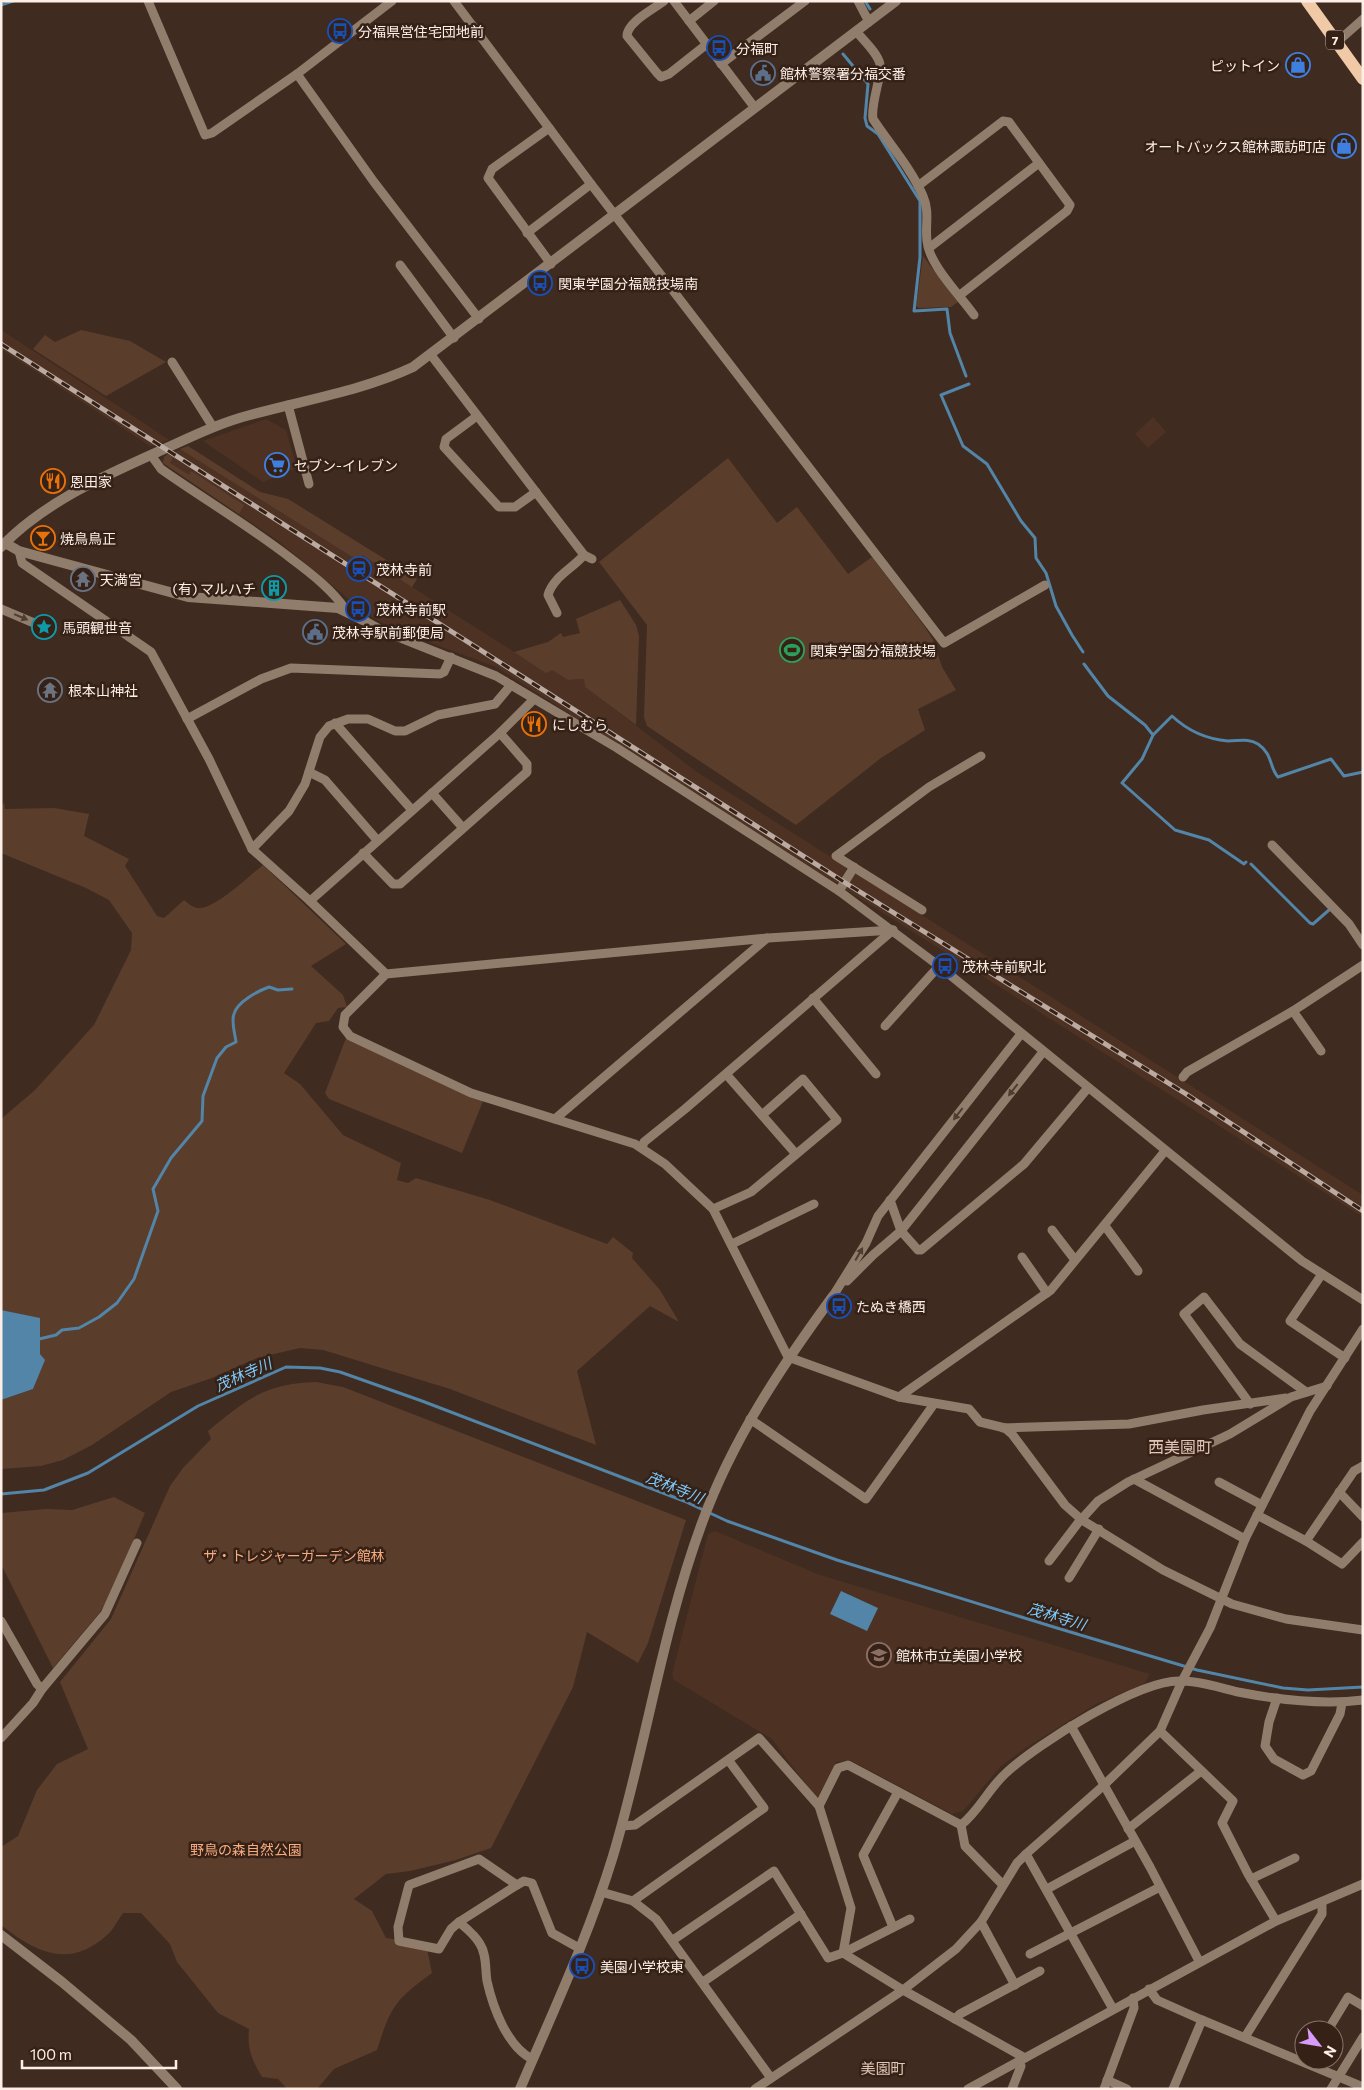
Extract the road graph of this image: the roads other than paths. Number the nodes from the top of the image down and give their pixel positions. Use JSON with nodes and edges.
{"nodes":[{"id":1,"x":148,"y":1,"type":"edge"},
{"id":2,"x":392,"y":1,"type":"edge"},
{"id":3,"x":454,"y":1,"type":"edge"},
{"id":4,"x":664,"y":1,"type":"edge"},
{"id":5,"x":674,"y":1,"type":"edge"},
{"id":6,"x":714,"y":1,"type":"edge"},
{"id":7,"x":805,"y":1,"type":"edge"},
{"id":8,"x":858,"y":1,"type":"edge"},
{"id":9,"x":896,"y":1,"type":"edge"},
{"id":10,"x":1308,"y":1,"type":"edge"},
{"id":11,"x":1363,"y":20,"type":"edge"},
{"id":12,"x":689,"y":21,"type":"junction"},
{"id":13,"x":869,"y":22,"type":"junction"},
{"id":14,"x":856,"y":31,"type":"junction"},
{"id":15,"x":1336,"y":43,"type":"junction"},
{"id":16,"x":707,"y":44,"type":"junction"},
{"id":17,"x":722,"y":64,"type":"junction"},
{"id":18,"x":297,"y":74,"type":"junction"},
{"id":19,"x":1363,"y":79,"type":"edge"},
{"id":20,"x":755,"y":108,"type":"junction"},
{"id":21,"x":549,"y":128,"type":"junction"},
{"id":22,"x":1039,"y":164,"type":"junction"},
{"id":23,"x":591,"y":184,"type":"junction"},
{"id":24,"x":918,"y":186,"type":"junction"},
{"id":25,"x":615,"y":215,"type":"junction"},
{"id":26,"x":527,"y":233,"type":"junction"},
{"id":27,"x":929,"y":248,"type":"junction"},
{"id":28,"x":551,"y":264,"type":"junction"},
{"id":29,"x":400,"y":265,"type":"dead end"},
{"id":30,"x":960,"y":296,"type":"junction"},
{"id":31,"x":974,"y":315,"type":"dead end"},
{"id":32,"x":480,"y":319,"type":"junction"},
{"id":33,"x":454,"y":338,"type":"junction"},
{"id":34,"x":431,"y":355,"type":"junction"},
{"id":35,"x":172,"y":362,"type":"dead end"},
{"id":36,"x":288,"y":405,"type":"junction"},
{"id":37,"x":477,"y":416,"type":"junction"},
{"id":38,"x":212,"y":427,"type":"junction"},
{"id":39,"x":150,"y":455,"type":"junction"},
{"id":40,"x":308,"y":484,"type":"dead end"},
{"id":41,"x":536,"y":492,"type":"junction"},
{"id":42,"x":3,"y":545,"type":"edge"},
{"id":43,"x":19,"y":551,"type":"junction"},
{"id":44,"x":1045,"y":585,"type":"dead end"},
{"id":45,"x":1,"y":609,"type":"edge"},
{"id":46,"x":346,"y":610,"type":"junction"},
{"id":47,"x":557,"y":613,"type":"dead end"},
{"id":48,"x":365,"y":621,"type":"joint"},
{"id":49,"x":40,"y":622,"type":"dead end"},
{"id":50,"x":451,"y":657,"type":"junction"},
{"id":51,"x":511,"y":685,"type":"junction"},
{"id":52,"x":534,"y":699,"type":"junction"},
{"id":53,"x":187,"y":719,"type":"junction"},
{"id":54,"x":335,"y":723,"type":"junction"},
{"id":55,"x":500,"y":734,"type":"junction"},
{"id":56,"x":981,"y":756,"type":"dead end"},
{"id":57,"x":309,"y":772,"type":"junction"},
{"id":58,"x":432,"y":793,"type":"junction"},
{"id":59,"x":412,"y":810,"type":"junction"},
{"id":60,"x":463,"y":828,"type":"junction"},
{"id":61,"x":377,"y":840,"type":"junction"},
{"id":62,"x":1272,"y":845,"type":"dead end"},
{"id":63,"x":252,"y":849,"type":"junction"},
{"id":64,"x":363,"y":853,"type":"junction"},
{"id":65,"x":854,"y":867,"type":"junction"},
{"id":66,"x":839,"y":891,"type":"junction"},
{"id":67,"x":310,"y":900,"type":"junction"},
{"id":68,"x":922,"y":910,"type":"dead end"},
{"id":69,"x":893,"y":930,"type":"junction"},
{"id":70,"x":768,"y":938,"type":"junction"},
{"id":71,"x":1363,"y":945,"type":"edge"},
{"id":72,"x":1363,"y":965,"type":"edge"},
{"id":73,"x":939,"y":966,"type":"junction"},
{"id":74,"x":386,"y":974,"type":"junction"},
{"id":75,"x":813,"y":998,"type":"junction"},
{"id":76,"x":1293,"y":1011,"type":"junction"},
{"id":77,"x":885,"y":1026,"type":"dead end"},
{"id":78,"x":1021,"y":1034,"type":"junction"},
{"id":79,"x":1321,"y":1051,"type":"dead end"},
{"id":80,"x":1043,"y":1052,"type":"junction"},
{"id":81,"x":726,"y":1074,"type":"junction"},
{"id":82,"x":876,"y":1074,"type":"dead end"},
{"id":83,"x":1183,"y":1077,"type":"dead end"},
{"id":84,"x":1087,"y":1089,"type":"junction"},
{"id":85,"x":762,"y":1115,"type":"junction"},
{"id":86,"x":554,"y":1118,"type":"junction"},
{"id":87,"x":642,"y":1148,"type":"junction"},
{"id":88,"x":1165,"y":1151,"type":"junction"},
{"id":89,"x":796,"y":1154,"type":"junction"},
{"id":90,"x":890,"y":1200,"type":"junction"},
{"id":91,"x":814,"y":1204,"type":"dead end"},
{"id":92,"x":713,"y":1209,"type":"junction"},
{"id":93,"x":1105,"y":1226,"type":"junction"},
{"id":94,"x":1052,"y":1230,"type":"dead end"},
{"id":95,"x":902,"y":1231,"type":"junction"},
{"id":96,"x":732,"y":1244,"type":"junction"},
{"id":97,"x":1022,"y":1257,"type":"dead end"},
{"id":98,"x":1075,"y":1260,"type":"junction"},
{"id":99,"x":1138,"y":1271,"type":"dead end"},
{"id":100,"x":1322,"y":1274,"type":"junction"},
{"id":101,"x":1048,"y":1293,"type":"junction"},
{"id":102,"x":833,"y":1296,"type":"junction"},
{"id":103,"x":1363,"y":1300,"type":"edge"},
{"id":104,"x":1363,"y":1329,"type":"edge"},
{"id":105,"x":788,"y":1356,"type":"junction"},
{"id":106,"x":1344,"y":1358,"type":"junction"},
{"id":107,"x":1326,"y":1386,"type":"junction"},
{"id":108,"x":1306,"y":1392,"type":"junction"},
{"id":109,"x":899,"y":1397,"type":"junction"},
{"id":110,"x":1291,"y":1397,"type":"junction"},
{"id":111,"x":934,"y":1404,"type":"junction"},
{"id":112,"x":1250,"y":1404,"type":"junction"},
{"id":113,"x":750,"y":1419,"type":"junction"},
{"id":114,"x":1005,"y":1428,"type":"junction"},
{"id":115,"x":1363,"y":1466,"type":"edge"},
{"id":116,"x":1134,"y":1479,"type":"junction"},
{"id":117,"x":1218,"y":1482,"type":"dead end"},
{"id":118,"x":1340,"y":1492,"type":"junction"},
{"id":119,"x":1262,"y":1505,"type":"junction"},
{"id":120,"x":1257,"y":1515,"type":"junction"},
{"id":121,"x":1363,"y":1517,"type":"edge"},
{"id":122,"x":1082,"y":1520,"type":"junction"},
{"id":123,"x":1099,"y":1529,"type":"junction"},
{"id":124,"x":1245,"y":1539,"type":"junction"},
{"id":125,"x":1306,"y":1541,"type":"junction"},
{"id":126,"x":1363,"y":1542,"type":"edge"},
{"id":127,"x":137,"y":1543,"type":"dead end"},
{"id":128,"x":1049,"y":1561,"type":"dead end"},
{"id":129,"x":1070,"y":1578,"type":"dead end"},
{"id":130,"x":1221,"y":1599,"type":"junction"},
{"id":131,"x":1,"y":1621,"type":"edge"},
{"id":132,"x":1363,"y":1630,"type":"edge"},
{"id":133,"x":1183,"y":1677,"type":"junction"},
{"id":134,"x":42,"y":1689,"type":"junction"},
{"id":135,"x":1276,"y":1698,"type":"junction"},
{"id":136,"x":1363,"y":1700,"type":"edge"},
{"id":137,"x":1342,"y":1703,"type":"junction"},
{"id":138,"x":1071,"y":1726,"type":"junction"},
{"id":139,"x":1160,"y":1731,"type":"junction"},
{"id":140,"x":1,"y":1738,"type":"edge"},
{"id":141,"x":729,"y":1761,"type":"junction"},
{"id":142,"x":1201,"y":1771,"type":"junction"},
{"id":143,"x":1104,"y":1786,"type":"junction"},
{"id":144,"x":898,"y":1792,"type":"junction"},
{"id":145,"x":819,"y":1806,"type":"junction"},
{"id":146,"x":962,"y":1825,"type":"junction"},
{"id":147,"x":622,"y":1826,"type":"junction"},
{"id":148,"x":1128,"y":1829,"type":"junction"},
{"id":149,"x":1135,"y":1841,"type":"junction"},
{"id":150,"x":1026,"y":1854,"type":"junction"},
{"id":151,"x":1295,"y":1858,"type":"dead end"},
{"id":152,"x":1251,"y":1879,"type":"junction"},
{"id":153,"x":1363,"y":1884,"type":"edge"},
{"id":154,"x":517,"y":1885,"type":"junction"},
{"id":155,"x":1003,"y":1885,"type":"junction"},
{"id":156,"x":1160,"y":1888,"type":"junction"},
{"id":157,"x":1047,"y":1889,"type":"junction"},
{"id":158,"x":600,"y":1892,"type":"junction"},
{"id":159,"x":633,"y":1901,"type":"junction"},
{"id":160,"x":1322,"y":1902,"type":"junction"},
{"id":161,"x":801,"y":1914,"type":"junction"},
{"id":162,"x":910,"y":1919,"type":"dead end"},
{"id":163,"x":1276,"y":1921,"type":"junction"},
{"id":164,"x":459,"y":1922,"type":"junction"},
{"id":165,"x":981,"y":1922,"type":"junction"},
{"id":166,"x":893,"y":1927,"type":"junction"},
{"id":167,"x":1071,"y":1932,"type":"junction"},
{"id":168,"x":1,"y":1935,"type":"edge"},
{"id":169,"x":673,"y":1940,"type":"junction"},
{"id":170,"x":579,"y":1948,"type":"junction"},
{"id":171,"x":843,"y":1953,"type":"junction"},
{"id":172,"x":1030,"y":1954,"type":"dead end"},
{"id":173,"x":1199,"y":1961,"type":"junction"},
{"id":174,"x":1040,"y":1971,"type":"dead end"},
{"id":175,"x":703,"y":1982,"type":"junction"},
{"id":176,"x":1015,"y":1985,"type":"junction"},
{"id":177,"x":1149,"y":1989,"type":"junction"},
{"id":178,"x":903,"y":1990,"type":"junction"},
{"id":179,"x":1133,"y":1998,"type":"junction"},
{"id":180,"x":1363,"y":2006,"type":"edge"},
{"id":181,"x":1112,"y":2009,"type":"junction"},
{"id":182,"x":955,"y":2019,"type":"junction"},
{"id":183,"x":1202,"y":2020,"type":"junction"},
{"id":184,"x":1334,"y":2020,"type":"edge"},
{"id":185,"x":1245,"y":2037,"type":"junction"},
{"id":186,"x":1363,"y":2037,"type":"edge"},
{"id":187,"x":1294,"y":2056,"type":"edge"},
{"id":188,"x":532,"y":2059,"type":"junction"},
{"id":189,"x":1022,"y":2060,"type":"junction"},
{"id":190,"x":1324,"y":2070,"type":"edge"},
{"id":191,"x":1338,"y":2077,"type":"junction"},
{"id":192,"x":771,"y":2078,"type":"junction"},
{"id":193,"x":1105,"y":2084,"type":"edge"},
{"id":194,"x":1363,"y":2087,"type":"edge"},
{"id":195,"x":176,"y":2089,"type":"edge"},
{"id":196,"x":520,"y":2089,"type":"edge"},
{"id":197,"x":754,"y":2089,"type":"edge"},
{"id":198,"x":968,"y":2089,"type":"edge"},
{"id":199,"x":1012,"y":2089,"type":"edge"},
{"id":200,"x":1127,"y":2089,"type":"edge"},
{"id":201,"x":1173,"y":2089,"type":"edge"},
{"id":202,"x":1331,"y":2089,"type":"edge"}],
"edges":[{"from":1,"to":18,"type":"street"},
{"from":2,"to":18,"type":"street"},
{"from":3,"to":21,"type":"street"},
{"from":4,"to":16,"type":"street"},
{"from":5,"to":12,"type":"street"},
{"from":6,"to":12,"type":"street"},
{"from":7,"to":17,"type":"street"},
{"from":8,"to":13,"type":"street"},
{"from":9,"to":13,"type":"street"},
{"from":10,"to":15,"type":"main road","number":"7"},
{"from":11,"to":15,"type":"street"},
{"from":12,"to":16,"type":"street"},
{"from":13,"to":14,"type":"street"},
{"from":14,"to":20,"type":"street"},
{"from":14,"to":24,"type":"street"},
{"from":15,"to":19,"type":"main road","number":"7"},
{"from":16,"to":17,"type":"street"},
{"from":17,"to":20,"type":"street"},
{"from":18,"to":32,"type":"street"},
{"from":20,"to":25,"type":"street"},
{"from":21,"to":23,"type":"street"},
{"from":21,"to":26,"type":"street"},
{"from":22,"to":24,"type":"street"},
{"from":22,"to":27,"type":"street"},
{"from":22,"to":30,"type":"street"},
{"from":23,"to":25,"type":"street"},
{"from":23,"to":26,"type":"street"},
{"from":24,"to":27,"type":"street"},
{"from":25,"to":28,"type":"street"},
{"from":25,"to":44,"type":"street"},
{"from":26,"to":28,"type":"street"},
{"from":27,"to":30,"type":"street"},
{"from":28,"to":32,"type":"street"},
{"from":29,"to":33,"type":"street"},
{"from":30,"to":31,"type":"street"},
{"from":32,"to":33,"type":"street"},
{"from":33,"to":34,"type":"street"},
{"from":34,"to":36,"type":"street"},
{"from":34,"to":37,"type":"street"},
{"from":35,"to":38,"type":"street"},
{"from":36,"to":38,"type":"street"},
{"from":36,"to":40,"type":"street"},
{"from":37,"to":41,"type":"street"},
{"from":37,"to":41,"type":"street"},
{"from":38,"to":39,"type":"street"},
{"from":39,"to":42,"type":"street"},
{"from":39,"to":46,"type":"street"},
{"from":41,"to":47,"type":"street"},
{"from":42,"to":43,"type":"street"},
{"from":43,"to":46,"type":"street"},
{"from":43,"to":53,"type":"street"},
{"from":45,"to":49,"type":"street","one_way":true},
{"from":46,"to":48,"type":"street"},
{"from":48,"to":50,"type":"street"},
{"from":50,"to":51,"type":"street"},
{"from":50,"to":53,"type":"street"},
{"from":51,"to":52,"type":"street"},
{"from":51,"to":54,"type":"street"},
{"from":52,"to":55,"type":"street"},
{"from":52,"to":66,"type":"street"},
{"from":53,"to":63,"type":"street"},
{"from":54,"to":57,"type":"street"},
{"from":54,"to":59,"type":"street"},
{"from":55,"to":58,"type":"street"},
{"from":55,"to":60,"type":"street"},
{"from":56,"to":65,"type":"street"},
{"from":57,"to":61,"type":"street"},
{"from":57,"to":63,"type":"street"},
{"from":58,"to":59,"type":"street"},
{"from":58,"to":60,"type":"street"},
{"from":59,"to":61,"type":"street"},
{"from":60,"to":64,"type":"street"},
{"from":61,"to":64,"type":"street"},
{"from":62,"to":71,"type":"street"},
{"from":63,"to":67,"type":"street"},
{"from":64,"to":67,"type":"street"},
{"from":65,"to":66,"type":"street"},
{"from":65,"to":68,"type":"street"},
{"from":66,"to":69,"type":"street"},
{"from":67,"to":74,"type":"street"},
{"from":69,"to":70,"type":"street"},
{"from":69,"to":73,"type":"street"},
{"from":69,"to":75,"type":"street"},
{"from":70,"to":74,"type":"street"},
{"from":70,"to":86,"type":"street"},
{"from":72,"to":76,"type":"street"},
{"from":73,"to":77,"type":"street"},
{"from":73,"to":78,"type":"street"},
{"from":74,"to":86,"type":"street"},
{"from":75,"to":81,"type":"street"},
{"from":75,"to":82,"type":"street"},
{"from":76,"to":79,"type":"street"},
{"from":76,"to":83,"type":"street"},
{"from":78,"to":80,"type":"street"},
{"from":78,"to":90,"type":"street","one_way":true},
{"from":80,"to":84,"type":"street"},
{"from":80,"to":95,"type":"street","one_way":true},
{"from":81,"to":85,"type":"street"},
{"from":81,"to":87,"type":"street"},
{"from":84,"to":88,"type":"street"},
{"from":84,"to":95,"type":"street"},
{"from":85,"to":89,"type":"street"},
{"from":85,"to":89,"type":"street"},
{"from":86,"to":87,"type":"street"},
{"from":87,"to":92,"type":"street"},
{"from":88,"to":93,"type":"street"},
{"from":88,"to":100,"type":"street"},
{"from":89,"to":92,"type":"street"},
{"from":90,"to":95,"type":"street"},
{"from":102,"to":90,"type":"street","one_way":true},
{"from":91,"to":96,"type":"street"},
{"from":92,"to":96,"type":"street"},
{"from":93,"to":98,"type":"street"},
{"from":93,"to":99,"type":"street"},
{"from":94,"to":98,"type":"street"},
{"from":95,"to":102,"type":"street"},
{"from":96,"to":105,"type":"street"},
{"from":97,"to":101,"type":"street"},
{"from":98,"to":101,"type":"street"},
{"from":100,"to":103,"type":"street"},
{"from":100,"to":106,"type":"street"},
{"from":101,"to":109,"type":"street"},
{"from":102,"to":105,"type":"street"},
{"from":104,"to":106,"type":"street"},
{"from":105,"to":109,"type":"street"},
{"from":105,"to":113,"type":"street"},
{"from":106,"to":107,"type":"street"},
{"from":107,"to":108,"type":"street"},
{"from":107,"to":119,"type":"street"},
{"from":108,"to":110,"type":"street"},
{"from":108,"to":112,"type":"street"},
{"from":109,"to":111,"type":"street"},
{"from":110,"to":112,"type":"street"},
{"from":110,"to":116,"type":"street"},
{"from":111,"to":113,"type":"street"},
{"from":111,"to":114,"type":"street"},
{"from":112,"to":114,"type":"street"},
{"from":113,"to":147,"type":"street"},
{"from":114,"to":122,"type":"street"},
{"from":115,"to":118,"type":"street"},
{"from":116,"to":122,"type":"street"},
{"from":116,"to":124,"type":"street"},
{"from":117,"to":119,"type":"street"},
{"from":118,"to":121,"type":"street"},
{"from":118,"to":125,"type":"street"},
{"from":119,"to":120,"type":"street"},
{"from":120,"to":124,"type":"street"},
{"from":120,"to":125,"type":"street"},
{"from":122,"to":123,"type":"street"},
{"from":122,"to":128,"type":"street"},
{"from":123,"to":129,"type":"street"},
{"from":123,"to":130,"type":"street"},
{"from":124,"to":130,"type":"street"},
{"from":125,"to":126,"type":"street"},
{"from":127,"to":134,"type":"street"},
{"from":130,"to":132,"type":"street"},
{"from":130,"to":133,"type":"street"},
{"from":131,"to":134,"type":"street"},
{"from":133,"to":135,"type":"street"},
{"from":133,"to":138,"type":"street"},
{"from":133,"to":139,"type":"street"},
{"from":134,"to":140,"type":"street"},
{"from":135,"to":137,"type":"street"},
{"from":135,"to":137,"type":"street"},
{"from":136,"to":137,"type":"street"},
{"from":138,"to":143,"type":"street"},
{"from":138,"to":146,"type":"street"},
{"from":139,"to":142,"type":"street"},
{"from":139,"to":143,"type":"street"},
{"from":141,"to":145,"type":"street"},
{"from":141,"to":147,"type":"street"},
{"from":141,"to":159,"type":"street"},
{"from":142,"to":148,"type":"street"},
{"from":142,"to":152,"type":"street"},
{"from":143,"to":148,"type":"street"},
{"from":143,"to":150,"type":"street"},
{"from":144,"to":145,"type":"street"},
{"from":144,"to":146,"type":"street"},
{"from":144,"to":166,"type":"street"},
{"from":145,"to":171,"type":"street"},
{"from":146,"to":155,"type":"street"},
{"from":147,"to":158,"type":"street"},
{"from":148,"to":149,"type":"street"},
{"from":149,"to":156,"type":"street"},
{"from":149,"to":157,"type":"street"},
{"from":150,"to":155,"type":"street"},
{"from":150,"to":157,"type":"street"},
{"from":151,"to":152,"type":"street"},
{"from":152,"to":163,"type":"street"},
{"from":153,"to":160,"type":"street"},
{"from":154,"to":164,"type":"street"},
{"from":154,"to":164,"type":"street"},
{"from":154,"to":170,"type":"street"},
{"from":155,"to":165,"type":"street"},
{"from":156,"to":167,"type":"street"},
{"from":156,"to":173,"type":"street"},
{"from":157,"to":167,"type":"street"},
{"from":158,"to":159,"type":"street"},
{"from":158,"to":170,"type":"street"},
{"from":159,"to":169,"type":"street"},
{"from":160,"to":163,"type":"street"},
{"from":160,"to":185,"type":"street"},
{"from":161,"to":169,"type":"street"},
{"from":161,"to":171,"type":"street"},
{"from":161,"to":175,"type":"street"},
{"from":162,"to":166,"type":"street"},
{"from":163,"to":173,"type":"street"},
{"from":164,"to":188,"type":"street"},
{"from":165,"to":176,"type":"street"},
{"from":165,"to":178,"type":"street"},
{"from":166,"to":171,"type":"street"},
{"from":167,"to":172,"type":"street"},
{"from":167,"to":181,"type":"street"},
{"from":168,"to":195,"type":"street"},
{"from":169,"to":175,"type":"street"},
{"from":170,"to":188,"type":"street"},
{"from":171,"to":178,"type":"street"},
{"from":173,"to":177,"type":"street"},
{"from":174,"to":176,"type":"street"},
{"from":175,"to":192,"type":"street"},
{"from":176,"to":182,"type":"street"},
{"from":177,"to":179,"type":"street"},
{"from":177,"to":183,"type":"street"},
{"from":178,"to":182,"type":"street"},
{"from":178,"to":192,"type":"street"},
{"from":179,"to":181,"type":"street"},
{"from":179,"to":193,"type":"street"},
{"from":180,"to":184,"type":"street"},
{"from":181,"to":189,"type":"street"},
{"from":182,"to":189,"type":"street"},
{"from":183,"to":185,"type":"street"},
{"from":183,"to":201,"type":"street"},
{"from":185,"to":187,"type":"street"},
{"from":186,"to":191,"type":"street"},
{"from":188,"to":196,"type":"street"},
{"from":189,"to":198,"type":"street"},
{"from":189,"to":199,"type":"street"},
{"from":190,"to":191,"type":"street"},
{"from":191,"to":194,"type":"street"},
{"from":191,"to":202,"type":"street"},
{"from":192,"to":197,"type":"street"},
{"from":193,"to":200,"type":"street"}]}
